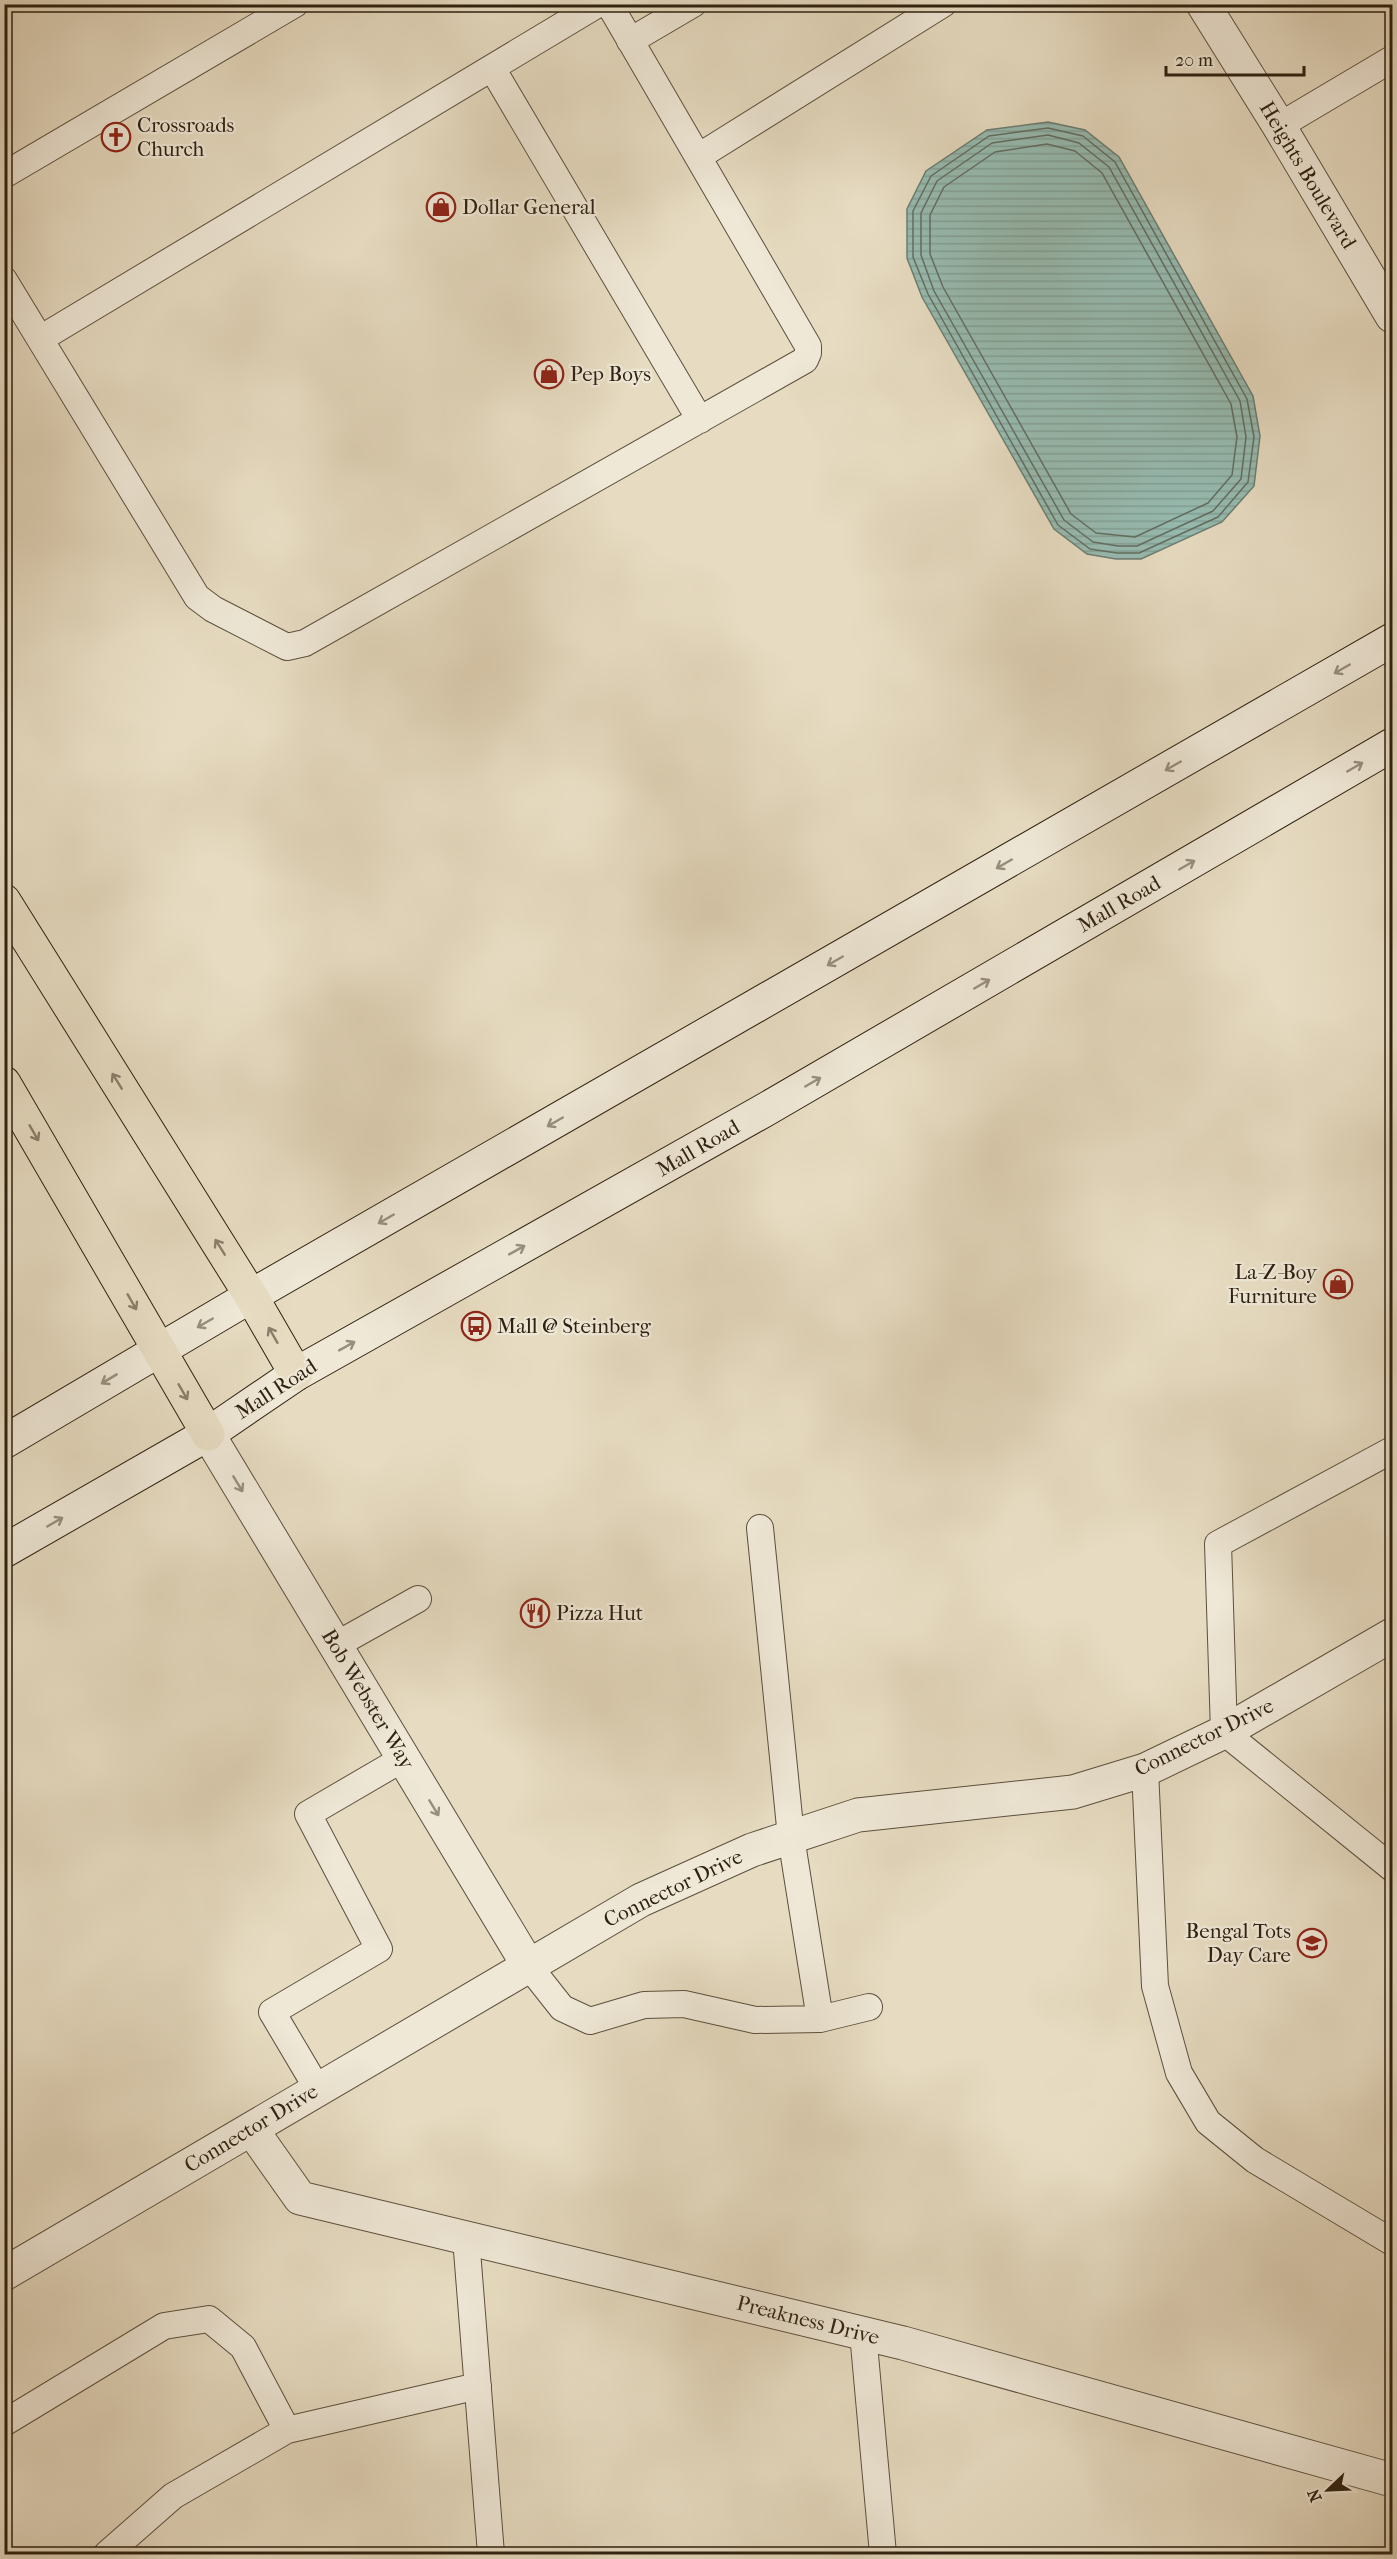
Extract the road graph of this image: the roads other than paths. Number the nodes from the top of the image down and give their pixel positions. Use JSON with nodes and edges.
{"nodes":[{"id":1,"x":296,"y":4,"type":"edge"},
{"id":2,"x":598,"y":4,"type":"edge"},
{"id":3,"x":609,"y":4,"type":"edge"},
{"id":4,"x":693,"y":4,"type":"edge"},
{"id":5,"x":943,"y":4,"type":"edge"},
{"id":6,"x":1203,"y":4,"type":"edge"},
{"id":7,"x":630,"y":41,"type":"junction"},
{"id":8,"x":1392,"y":58,"type":"edge"},
{"id":9,"x":492,"y":68,"type":"junction"},
{"id":10,"x":1279,"y":126,"type":"junction"},
{"id":11,"x":698,"y":157,"type":"junction"},
{"id":12,"x":4,"y":175,"type":"edge"},
{"id":13,"x":4,"y":280,"type":"edge"},
{"id":14,"x":1392,"y":316,"type":"edge"},
{"id":15,"x":40,"y":339,"type":"junction"},
{"id":16,"x":700,"y":420,"type":"junction"},
{"id":17,"x":1392,"y":640,"type":"edge"},
{"id":18,"x":1392,"y":745,"type":"edge"},
{"id":19,"x":4,"y":902,"type":"edge"},
{"id":20,"x":4,"y":1083,"type":"edge"},
{"id":21,"x":251,"y":1296,"type":"junction"},
{"id":22,"x":159,"y":1350,"type":"junction"},
{"id":23,"x":296,"y":1374,"type":"junction"},
{"id":24,"x":208,"y":1434,"type":"junction"},
{"id":25,"x":4,"y":1442,"type":"edge"},
{"id":26,"x":1392,"y":1450,"type":"edge"},
{"id":27,"x":760,"y":1528,"type":"dead end"},
{"id":28,"x":4,"y":1551,"type":"edge"},
{"id":29,"x":418,"y":1599,"type":"dead end"},
{"id":30,"x":1392,"y":1635,"type":"edge"},
{"id":31,"x":336,"y":1645,"type":"junction"},
{"id":32,"x":1224,"y":1732,"type":"junction"},
{"id":33,"x":404,"y":1758,"type":"junction"},
{"id":34,"x":1145,"y":1770,"type":"junction"},
{"id":35,"x":791,"y":1838,"type":"junction"},
{"id":36,"x":1392,"y":1868,"type":"edge"},
{"id":37,"x":528,"y":1965,"type":"junction"},
{"id":38,"x":869,"y":2007,"type":"dead end"},
{"id":39,"x":819,"y":2019,"type":"junction"},
{"id":40,"x":317,"y":2088,"type":"junction"},
{"id":41,"x":252,"y":2130,"type":"junction"},
{"id":42,"x":466,"y":2238,"type":"junction"},
{"id":43,"x":1392,"y":2242,"type":"edge"},
{"id":44,"x":4,"y":2274,"type":"edge"},
{"id":45,"x":864,"y":2333,"type":"junction"},
{"id":46,"x":478,"y":2386,"type":"junction"},
{"id":47,"x":4,"y":2423,"type":"edge"},
{"id":48,"x":287,"y":2430,"type":"junction"},
{"id":49,"x":1392,"y":2480,"type":"edge"},
{"id":50,"x":107,"y":2554,"type":"edge"},
{"id":51,"x":491,"y":2554,"type":"edge"},
{"id":52,"x":884,"y":2554,"type":"edge"}],
"edges":[{"from":1,"to":12,"type":"lane"},
{"from":2,"to":9,"type":"lane"},
{"from":3,"to":7,"type":"lane"},
{"from":4,"to":7,"type":"lane"},
{"from":5,"to":11,"type":"lane"},
{"from":6,"to":10,"type":"street","name":"Heights Boulevard"},
{"from":7,"to":11,"type":"lane"},
{"from":8,"to":10,"type":"lane"},
{"from":9,"to":15,"type":"lane"},
{"from":9,"to":16,"type":"lane"},
{"from":10,"to":14,"type":"street","name":"Heights Boulevard"},
{"from":11,"to":16,"type":"lane"},
{"from":13,"to":15,"type":"lane"},
{"from":15,"to":16,"type":"lane"},
{"from":17,"to":21,"type":"street","one_way":true},
{"from":23,"to":18,"type":"street","name":"Mall Road","one_way":true},
{"from":21,"to":19,"type":"highway","one_way":true},
{"from":20,"to":22,"type":"highway","one_way":true},
{"from":21,"to":22,"type":"street","one_way":true},
{"from":23,"to":21,"type":"highway","one_way":true},
{"from":22,"to":24,"type":"highway","one_way":true},
{"from":22,"to":25,"type":"street","one_way":true},
{"from":23,"to":24,"type":"street","name":"Mall Road"},
{"from":28,"to":24,"type":"street","name":"Mall Road","one_way":true},
{"from":24,"to":31,"type":"street","name":"Bob Webster Way","one_way":true},
{"from":26,"to":32,"type":"lane"},
{"from":27,"to":35,"type":"lane"},
{"from":29,"to":31,"type":"lane"},
{"from":30,"to":32,"type":"street","name":"Connector Drive"},
{"from":31,"to":33,"type":"street","name":"Bob Webster Way"},
{"from":32,"to":34,"type":"street","name":"Connector Drive"},
{"from":32,"to":36,"type":"lane"},
{"from":33,"to":37,"type":"street","name":"Bob Webster Way","one_way":true},
{"from":33,"to":40,"type":"lane"},
{"from":34,"to":35,"type":"street","name":"Connector Drive"},
{"from":34,"to":43,"type":"lane"},
{"from":35,"to":37,"type":"street","name":"Connector Drive"},
{"from":35,"to":39,"type":"lane"},
{"from":37,"to":39,"type":"lane"},
{"from":37,"to":40,"type":"street","name":"Connector Drive"},
{"from":38,"to":39,"type":"lane"},
{"from":40,"to":41,"type":"street","name":"Connector Drive"},
{"from":41,"to":42,"type":"street","name":"Preakness Drive"},
{"from":41,"to":44,"type":"street","name":"Connector Drive"},
{"from":42,"to":45,"type":"street","name":"Preakness Drive"},
{"from":42,"to":46,"type":"lane"},
{"from":45,"to":49,"type":"street","name":"Preakness Drive"},
{"from":45,"to":52,"type":"lane"},
{"from":46,"to":48,"type":"lane"},
{"from":46,"to":51,"type":"lane"},
{"from":47,"to":48,"type":"lane"},
{"from":48,"to":50,"type":"lane"}]}
